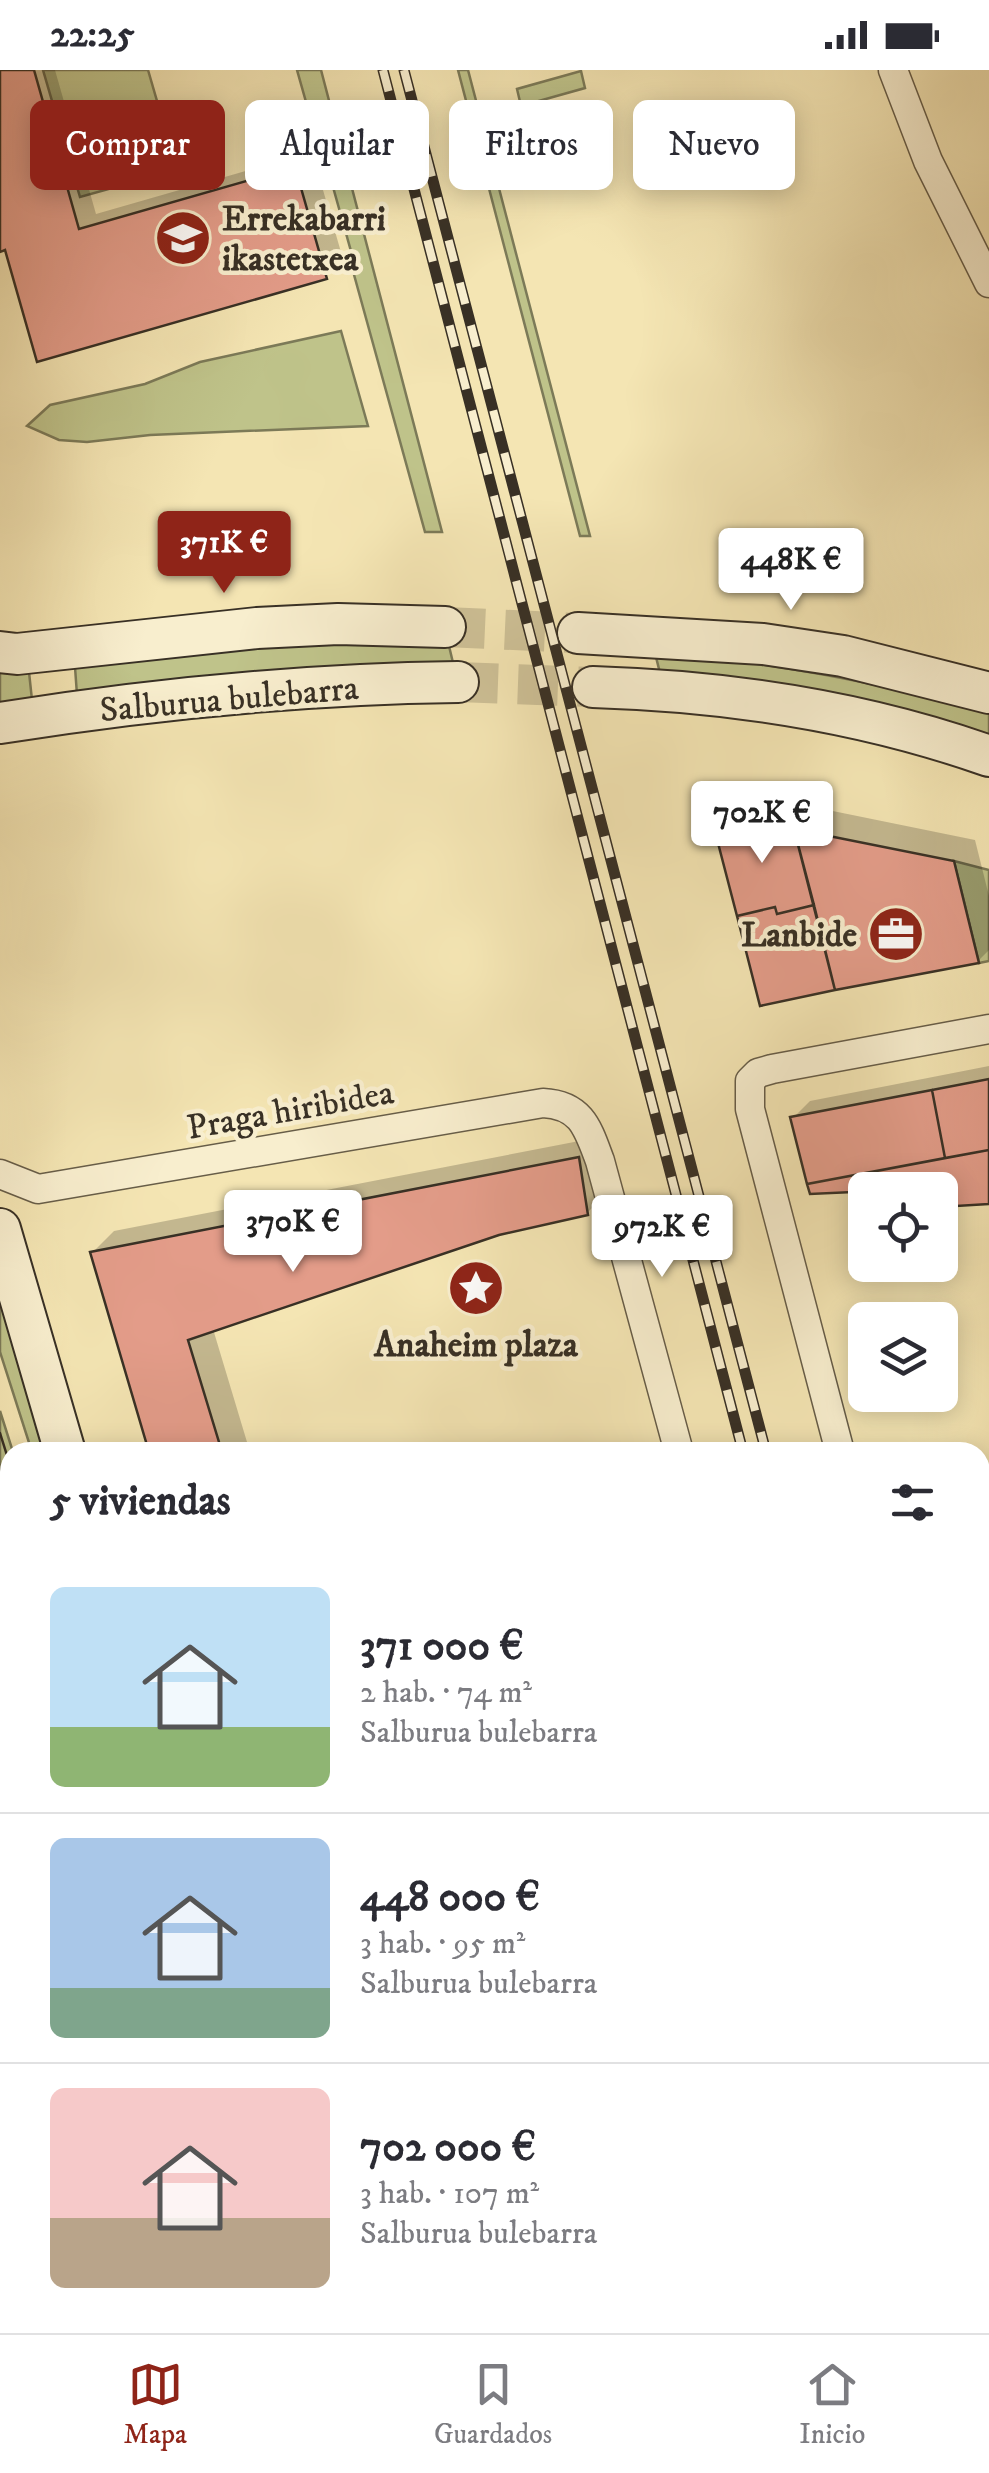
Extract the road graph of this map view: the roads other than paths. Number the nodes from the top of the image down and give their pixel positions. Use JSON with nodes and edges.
{"nodes":[{"id":1,"x":892,"y":70,"type":"edge"},
{"id":2,"x":989,"y":283,"type":"edge"},
{"id":3,"x":445,"y":627,"type":"tunnel mouth"},
{"id":4,"x":578,"y":633,"type":"tunnel mouth"},
{"id":5,"x":0,"y":652,"type":"edge"},
{"id":6,"x":458,"y":682,"type":"tunnel mouth"},
{"id":7,"x":593,"y":686,"type":"tunnel mouth"},
{"id":8,"x":989,"y":692,"type":"edge"},
{"id":9,"x":0,"y":723,"type":"edge"},
{"id":10,"x":989,"y":756,"type":"edge"},
{"id":11,"x":989,"y":1029,"type":"edge"},
{"id":12,"x":0,"y":1174,"type":"edge"},
{"id":13,"x":3,"y":1246,"type":"edge"},
{"id":14,"x":62,"y":1442,"type":"edge"},
{"id":15,"x":676,"y":1442,"type":"edge"},
{"id":16,"x":837,"y":1442,"type":"edge"}],
"edges":[{"from":1,"to":2,"type":"street"},
{"from":3,"to":5,"type":"main road","name":"Salburua bulebarra"},
{"from":4,"to":8,"type":"main road"},
{"from":6,"to":9,"type":"main road","name":"Salburua bulebarra"},
{"from":7,"to":10,"type":"main road"},
{"from":11,"to":16,"type":"street"},
{"from":12,"to":15,"type":"street","name":"Praga hiribidea"},
{"from":13,"to":14,"type":"main road"}]}
